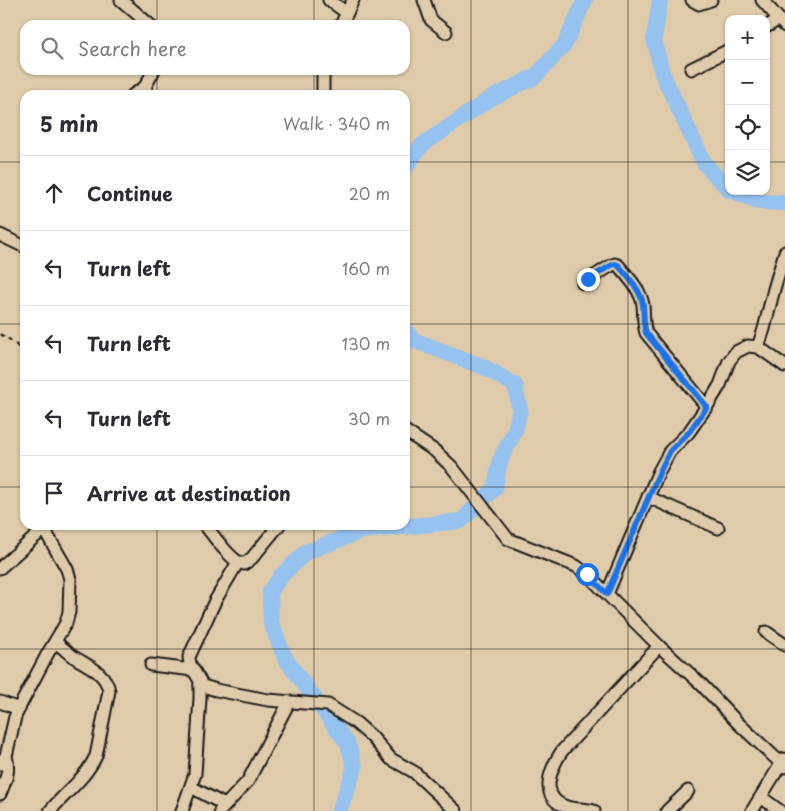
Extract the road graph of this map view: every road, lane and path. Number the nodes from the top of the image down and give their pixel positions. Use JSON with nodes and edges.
{"nodes":[{"id":1,"x":121,"y":0,"type":"edge"},
{"id":2,"x":329,"y":0,"type":"edge"},
{"id":3,"x":353,"y":0,"type":"edge"},
{"id":4,"x":424,"y":0,"type":"edge"},
{"id":5,"x":692,"y":0,"type":"edge"},
{"id":6,"x":711,"y":0,"type":"edge"},
{"id":7,"x":762,"y":0,"type":"edge"},
{"id":8,"x":347,"y":13,"type":"junction"},
{"id":9,"x":144,"y":20,"type":"edge"},
{"id":10,"x":344,"y":20,"type":"edge"},
{"id":11,"x":782,"y":23,"type":"edge"},
{"id":12,"x":446,"y":32,"type":"dead end"},
{"id":13,"x":725,"y":52,"type":"edge"},
{"id":14,"x":692,"y":69,"type":"dead end"},
{"id":15,"x":152,"y":75,"type":"edge"},
{"id":16,"x":323,"y":75,"type":"edge"},
{"id":17,"x":147,"y":90,"type":"edge"},
{"id":18,"x":323,"y":90,"type":"edge"},
{"id":19,"x":0,"y":235,"type":"edge"},
{"id":20,"x":20,"y":245,"type":"edge"},
{"id":21,"x":785,"y":252,"type":"edge"},
{"id":22,"x":781,"y":280,"type":"edge"},
{"id":23,"x":583,"y":283,"type":"dead end"},
{"id":24,"x":0,"y":334,"type":"edge"},
{"id":25,"x":758,"y":347,"type":"junction"},
{"id":26,"x":20,"y":348,"type":"edge"},
{"id":27,"x":785,"y":366,"type":"edge"},
{"id":28,"x":707,"y":407,"type":"junction"},
{"id":29,"x":410,"y":434,"type":"edge"},
{"id":30,"x":648,"y":497,"type":"junction"},
{"id":31,"x":718,"y":528,"type":"dead end"},
{"id":32,"x":41,"y":530,"type":"edge"},
{"id":33,"x":46,"y":530,"type":"edge"},
{"id":34,"x":209,"y":530,"type":"edge"},
{"id":35,"x":275,"y":530,"type":"edge"},
{"id":36,"x":238,"y":562,"type":"junction"},
{"id":37,"x":0,"y":568,"type":"edge"},
{"id":38,"x":607,"y":594,"type":"junction"},
{"id":39,"x":766,"y":632,"type":"dead end"},
{"id":40,"x":55,"y":642,"type":"junction"},
{"id":41,"x":785,"y":645,"type":"edge"},
{"id":42,"x":658,"y":646,"type":"junction"},
{"id":43,"x":151,"y":665,"type":"dead end"},
{"id":44,"x":193,"y":670,"type":"junction"},
{"id":45,"x":200,"y":685,"type":"junction"},
{"id":46,"x":0,"y":702,"type":"edge"},
{"id":47,"x":289,"y":702,"type":"junction"},
{"id":48,"x":19,"y":709,"type":"junction"},
{"id":49,"x":3,"y":760,"type":"edge"},
{"id":50,"x":784,"y":763,"type":"edge"},
{"id":51,"x":191,"y":787,"type":"junction"},
{"id":52,"x":688,"y":791,"type":"dead end"},
{"id":53,"x":0,"y":794,"type":"edge"},
{"id":54,"x":761,"y":797,"type":"junction"},
{"id":55,"x":223,"y":808,"type":"edge"},
{"id":56,"x":50,"y":811,"type":"edge"},
{"id":57,"x":182,"y":811,"type":"edge"},
{"id":58,"x":456,"y":811,"type":"edge"},
{"id":59,"x":594,"y":811,"type":"edge"},
{"id":60,"x":667,"y":811,"type":"edge"},
{"id":61,"x":752,"y":811,"type":"edge"},
{"id":62,"x":780,"y":811,"type":"edge"}],
"edges":[{"from":1,"to":9,"type":"street"},
{"from":2,"to":8,"type":"street"},
{"from":3,"to":8,"type":"street"},
{"from":4,"to":12,"type":"street"},
{"from":5,"to":6,"type":"street"},
{"from":7,"to":11,"type":"street"},
{"from":8,"to":10,"type":"street"},
{"from":13,"to":14,"type":"street"},
{"from":15,"to":17,"type":"street"},
{"from":16,"to":18,"type":"street"},
{"from":19,"to":20,"type":"street"},
{"from":21,"to":22,"type":"street"},
{"from":22,"to":25,"type":"street"},
{"from":23,"to":28,"type":"street"},
{"from":24,"to":26,"type":"path"},
{"from":25,"to":27,"type":"street"},
{"from":25,"to":28,"type":"street"},
{"from":28,"to":30,"type":"street"},
{"from":29,"to":38,"type":"street"},
{"from":30,"to":31,"type":"street"},
{"from":30,"to":38,"type":"street"},
{"from":32,"to":37,"type":"street"},
{"from":33,"to":40,"type":"street"},
{"from":34,"to":36,"type":"street"},
{"from":35,"to":36,"type":"street"},
{"from":36,"to":44,"type":"street"},
{"from":38,"to":42,"type":"street"},
{"from":39,"to":41,"type":"street"},
{"from":40,"to":48,"type":"street"},
{"from":40,"to":56,"type":"street"},
{"from":42,"to":50,"type":"street"},
{"from":42,"to":59,"type":"street"},
{"from":43,"to":44,"type":"street"},
{"from":44,"to":45,"type":"street"},
{"from":45,"to":47,"type":"street"},
{"from":45,"to":51,"type":"street"},
{"from":46,"to":48,"type":"street"},
{"from":47,"to":55,"type":"street"},
{"from":47,"to":58,"type":"street"},
{"from":48,"to":49,"type":"street"},
{"from":49,"to":53,"type":"street"},
{"from":50,"to":54,"type":"street"},
{"from":51,"to":55,"type":"street"},
{"from":51,"to":57,"type":"street"},
{"from":52,"to":60,"type":"street"},
{"from":54,"to":61,"type":"street"},
{"from":54,"to":62,"type":"street"}]}
